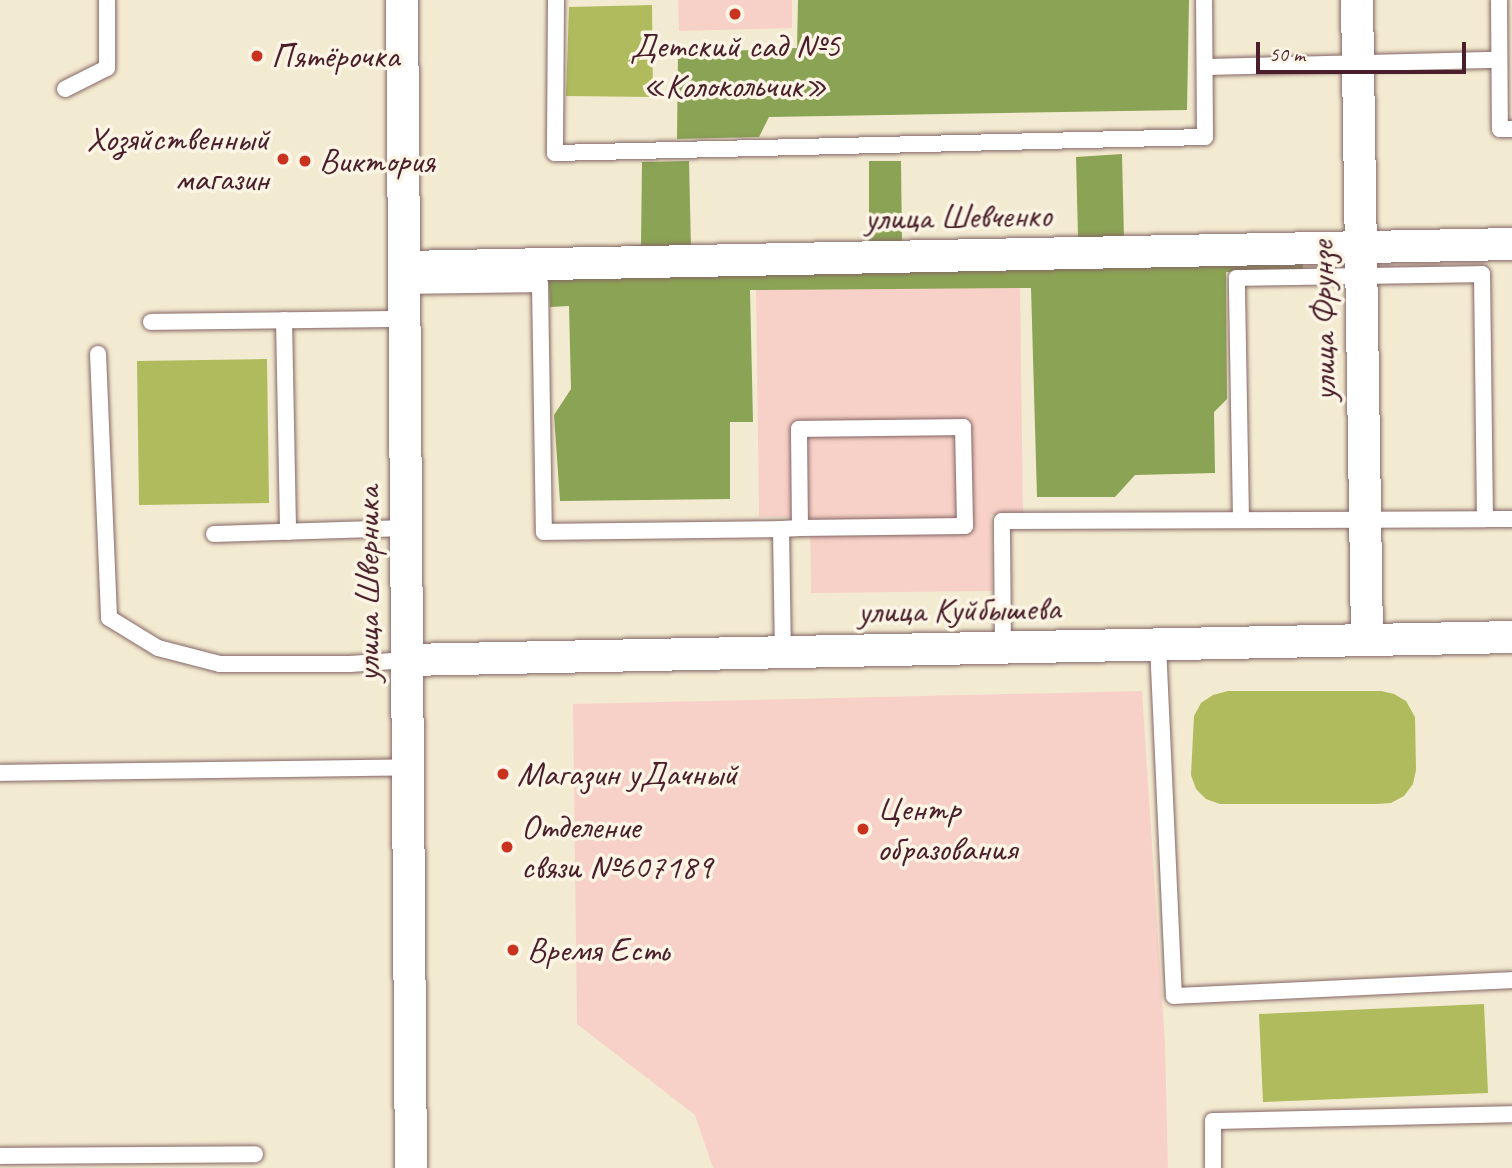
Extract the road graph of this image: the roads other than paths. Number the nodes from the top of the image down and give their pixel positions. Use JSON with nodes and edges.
{"nodes":[{"id":1,"x":107,"y":0,"type":"edge"},
{"id":2,"x":402,"y":0,"type":"edge"},
{"id":3,"x":556,"y":0,"type":"edge"},
{"id":4,"x":1205,"y":0,"type":"edge"},
{"id":5,"x":1357,"y":0,"type":"edge"},
{"id":6,"x":1499,"y":0,"type":"edge"},
{"id":7,"x":1499,"y":60,"type":"junction"},
{"id":8,"x":1358,"y":63,"type":"junction"},
{"id":9,"x":1205,"y":67,"type":"junction"},
{"id":10,"x":65,"y":89,"type":"dead end"},
{"id":11,"x":1512,"y":129,"type":"edge"},
{"id":12,"x":1512,"y":244,"type":"edge"},
{"id":13,"x":1361,"y":261,"type":"junction"},
{"id":14,"x":405,"y":276,"type":"junction"},
{"id":15,"x":405,"y":319,"type":"junction"},
{"id":16,"x":284,"y":320,"type":"junction"},
{"id":17,"x":151,"y":322,"type":"dead end"},
{"id":18,"x":98,"y":354,"type":"dead end"},
{"id":19,"x":1365,"y":518,"type":"junction"},
{"id":20,"x":1241,"y":519,"type":"junction"},
{"id":21,"x":1485,"y":519,"type":"junction"},
{"id":22,"x":1512,"y":519,"type":"edge"},
{"id":23,"x":407,"y":528,"type":"junction"},
{"id":24,"x":800,"y":528,"type":"junction"},
{"id":25,"x":781,"y":529,"type":"junction"},
{"id":26,"x":288,"y":532,"type":"junction"},
{"id":27,"x":214,"y":534,"type":"dead end"},
{"id":28,"x":1512,"y":637,"type":"edge"},
{"id":29,"x":1367,"y":640,"type":"junction"},
{"id":30,"x":1158,"y":645,"type":"junction"},
{"id":31,"x":1003,"y":648,"type":"junction"},
{"id":32,"x":783,"y":652,"type":"junction"},
{"id":33,"x":407,"y":660,"type":"junction"},
{"id":34,"x":408,"y":767,"type":"junction"},
{"id":35,"x":0,"y":773,"type":"edge"},
{"id":36,"x":1512,"y":980,"type":"edge"},
{"id":37,"x":1512,"y":1114,"type":"edge"},
{"id":38,"x":256,"y":1154,"type":"dead end"},
{"id":39,"x":0,"y":1156,"type":"edge"},
{"id":40,"x":411,"y":1168,"type":"edge"},
{"id":41,"x":1213,"y":1168,"type":"edge"}],
"edges":[{"from":1,"to":10,"type":"lane"},
{"from":2,"to":14,"type":"street","name":"улица Шверника"},
{"from":3,"to":9,"type":"lane"},
{"from":4,"to":9,"type":"lane"},
{"from":5,"to":8,"type":"street","name":"улица Фрунзе"},
{"from":6,"to":7,"type":"lane"},
{"from":7,"to":8,"type":"lane"},
{"from":7,"to":11,"type":"lane"},
{"from":8,"to":9,"type":"lane"},
{"from":8,"to":13,"type":"street","name":"улица Фрунзе"},
{"from":12,"to":13,"type":"street","name":"улица Шевченко"},
{"from":13,"to":14,"type":"street","name":"улица Шевченко"},
{"from":13,"to":19,"type":"street","name":"улица Фрунзе"},
{"from":13,"to":20,"type":"lane"},
{"from":13,"to":21,"type":"lane"},
{"from":14,"to":15,"type":"street","name":"улица Шверника"},
{"from":14,"to":25,"type":"lane"},
{"from":15,"to":16,"type":"lane"},
{"from":15,"to":23,"type":"street","name":"улица Шверника"},
{"from":16,"to":17,"type":"lane"},
{"from":16,"to":26,"type":"lane"},
{"from":18,"to":33,"type":"lane"},
{"from":19,"to":20,"type":"lane"},
{"from":19,"to":21,"type":"lane"},
{"from":19,"to":29,"type":"street","name":"улица Фрунзе"},
{"from":20,"to":31,"type":"lane"},
{"from":21,"to":22,"type":"lane"},
{"from":23,"to":26,"type":"lane"},
{"from":23,"to":33,"type":"street","name":"улица Шверника"},
{"from":24,"to":24,"type":"lane"},
{"from":24,"to":25,"type":"lane"},
{"from":25,"to":32,"type":"lane"},
{"from":26,"to":27,"type":"lane"},
{"from":28,"to":29,"type":"street","name":"улица Куйбышева"},
{"from":29,"to":30,"type":"street","name":"улица Куйбышева"},
{"from":30,"to":31,"type":"street","name":"улица Куйбышева"},
{"from":30,"to":36,"type":"lane"},
{"from":31,"to":32,"type":"street","name":"улица Куйбышева"},
{"from":32,"to":33,"type":"street","name":"улица Куйбышева"},
{"from":33,"to":34,"type":"street","name":"улица Шверника"},
{"from":34,"to":35,"type":"lane"},
{"from":34,"to":40,"type":"street","name":"улица Шверника"},
{"from":37,"to":41,"type":"lane"},
{"from":38,"to":39,"type":"lane"}]}
